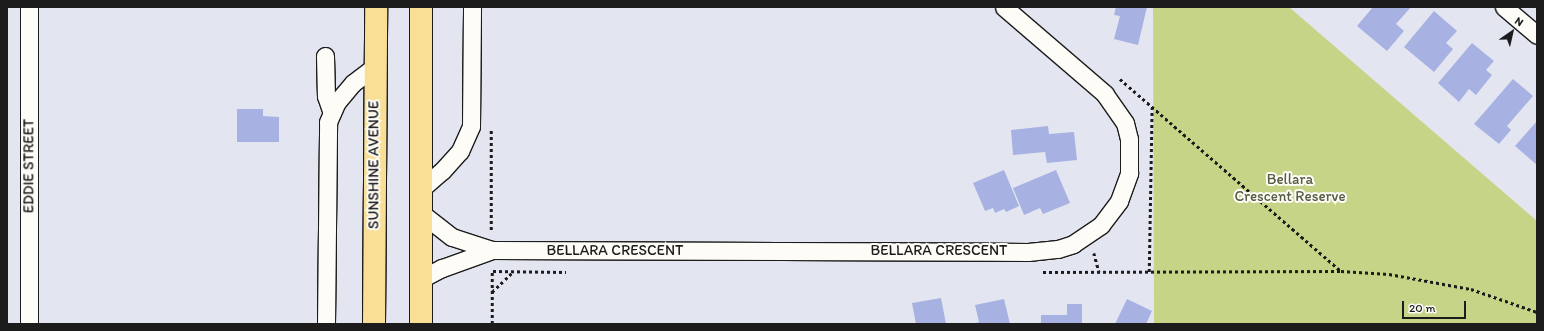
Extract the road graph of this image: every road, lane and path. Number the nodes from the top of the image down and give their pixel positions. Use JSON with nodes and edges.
{"nodes":[{"id":1,"x":29,"y":7,"type":"edge"},
{"id":2,"x":375,"y":7,"type":"edge"},
{"id":3,"x":421,"y":7,"type":"edge"},
{"id":4,"x":472,"y":7,"type":"edge"},
{"id":5,"x":1004,"y":7,"type":"edge"},
{"id":6,"x":1504,"y":7,"type":"edge"},
{"id":7,"x":1537,"y":35,"type":"edge"},
{"id":8,"x":325,"y":56,"type":"dead end"},
{"id":9,"x":374,"y":67,"type":"junction"},
{"id":10,"x":332,"y":113,"type":"junction"},
{"id":11,"x":491,"y":124,"type":"dead end"},
{"id":12,"x":421,"y":188,"type":"junction"},
{"id":13,"x":421,"y":213,"type":"junction"},
{"id":14,"x":492,"y":250,"type":"junction"},
{"id":15,"x":1341,"y":271,"type":"junction"},
{"id":16,"x":513,"y":272,"type":"dead end"},
{"id":17,"x":421,"y":279,"type":"junction"},
{"id":18,"x":492,"y":292,"type":"junction"},
{"id":19,"x":1537,"y":312,"type":"edge"},
{"id":20,"x":423,"y":321,"type":"edge"},
{"id":21,"x":29,"y":324,"type":"edge"},
{"id":22,"x":326,"y":324,"type":"edge"},
{"id":23,"x":374,"y":324,"type":"edge"},
{"id":24,"x":492,"y":324,"type":"edge"}],
"edges":[{"from":1,"to":21,"type":"street","name":"EDDIE STREET"},
{"from":2,"to":9,"type":"main road","name":"SUNSHINE AVENUE"},
{"from":3,"to":12,"type":"main road"},
{"from":4,"to":12,"type":"street"},
{"from":5,"to":14,"type":"street","name":"BELLARA CRESCENT"},
{"from":6,"to":7,"type":"street"},
{"from":8,"to":10,"type":"street"},
{"from":9,"to":10,"type":"street"},
{"from":9,"to":23,"type":"main road","name":"SUNSHINE AVENUE"},
{"from":10,"to":22,"type":"street"},
{"from":11,"to":14,"type":"path"},
{"from":12,"to":13,"type":"main road"},
{"from":13,"to":14,"type":"street"},
{"from":13,"to":17,"type":"main road"},
{"from":14,"to":17,"type":"street"},
{"from":14,"to":18,"type":"path"},
{"from":15,"to":15,"type":"path"},
{"from":15,"to":19,"type":"path"},
{"from":16,"to":18,"type":"path"},
{"from":17,"to":20,"type":"main road"},
{"from":18,"to":24,"type":"path"}]}
